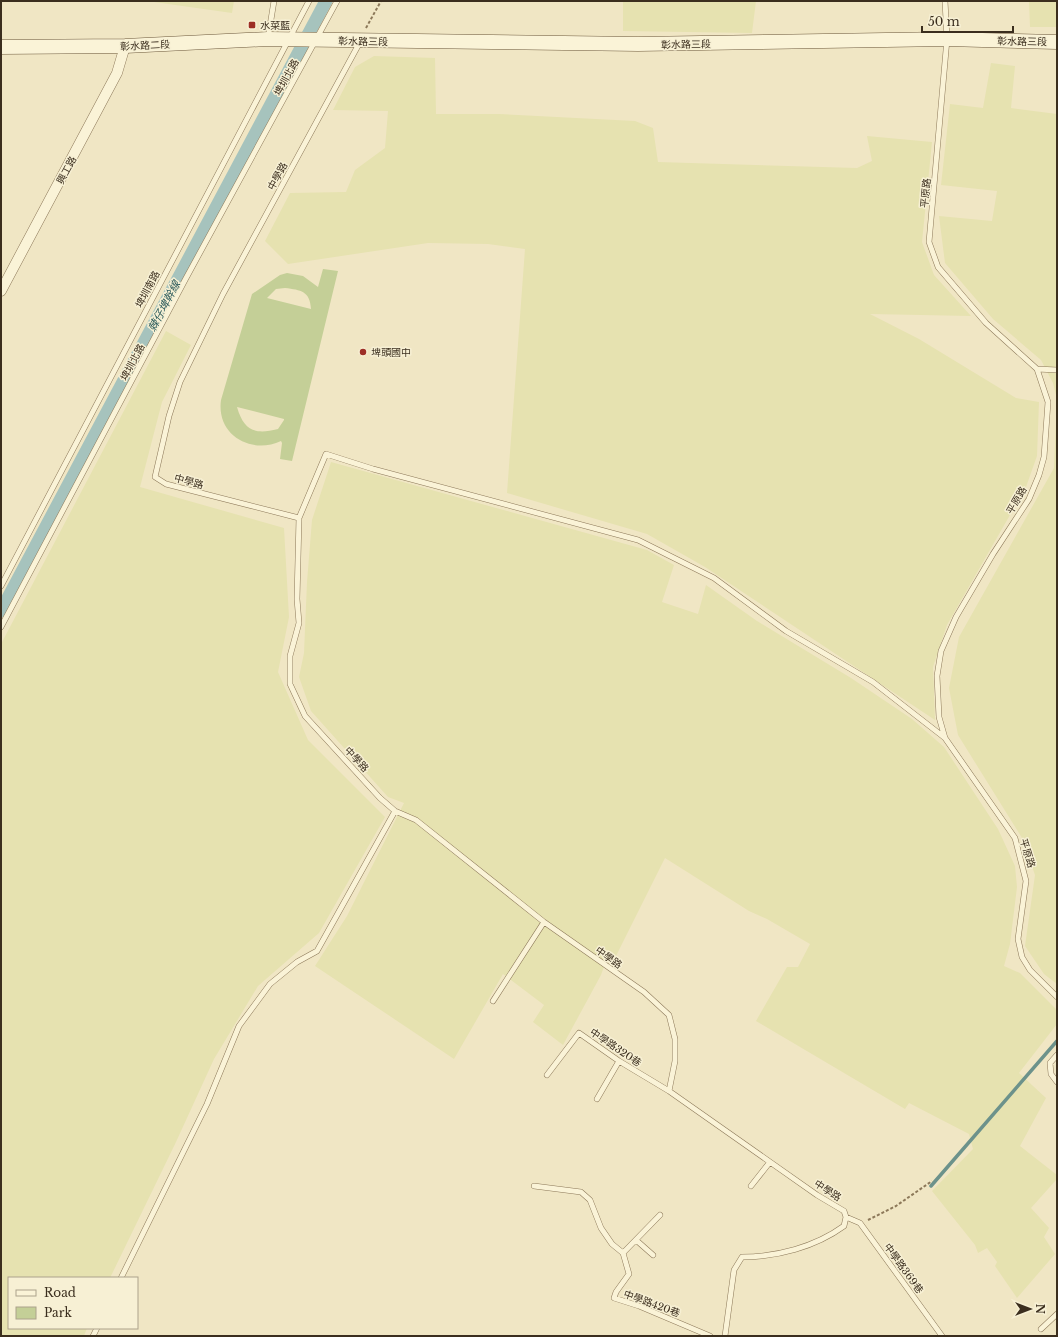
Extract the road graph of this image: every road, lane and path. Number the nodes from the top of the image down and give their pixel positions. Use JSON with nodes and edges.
{"nodes":[{"id":1,"x":274,"y":1,"type":"edge"},
{"id":2,"x":309,"y":1,"type":"edge"},
{"id":3,"x":337,"y":1,"type":"edge"},
{"id":4,"x":381,"y":1,"type":"edge"},
{"id":5,"x":945,"y":1,"type":"edge"},
{"id":6,"x":268,"y":39,"type":"junction"},
{"id":7,"x":289,"y":39,"type":"junction"},
{"id":8,"x":947,"y":39,"type":"junction"},
{"id":9,"x":316,"y":40,"type":"junction"},
{"id":10,"x":360,"y":41,"type":"junction"},
{"id":11,"x":1057,"y":42,"type":"edge"},
{"id":12,"x":125,"y":46,"type":"junction"},
{"id":13,"x":1,"y":47,"type":"edge"},
{"id":14,"x":1,"y":291,"type":"edge"},
{"id":15,"x":1037,"y":369,"type":"junction"},
{"id":16,"x":1057,"y":370,"type":"edge"},
{"id":17,"x":299,"y":518,"type":"junction"},
{"id":18,"x":1,"y":586,"type":"edge"},
{"id":19,"x":1,"y":627,"type":"edge"},
{"id":20,"x":945,"y":738,"type":"junction"},
{"id":21,"x":395,"y":811,"type":"junction"},
{"id":22,"x":544,"y":922,"type":"junction"},
{"id":23,"x":1057,"y":997,"type":"edge"},
{"id":24,"x":493,"y":1001,"type":"dead end"},
{"id":25,"x":1057,"y":1054,"type":"edge"},
{"id":26,"x":619,"y":1061,"type":"junction"},
{"id":27,"x":547,"y":1075,"type":"dead end"},
{"id":28,"x":1057,"y":1082,"type":"edge"},
{"id":29,"x":669,"y":1091,"type":"junction"},
{"id":30,"x":597,"y":1099,"type":"dead end"},
{"id":31,"x":770,"y":1162,"type":"junction"},
{"id":32,"x":932,"y":1181,"type":"dead end"},
{"id":33,"x":534,"y":1186,"type":"dead end"},
{"id":34,"x":751,"y":1186,"type":"dead end"},
{"id":35,"x":660,"y":1215,"type":"dead end"},
{"id":36,"x":846,"y":1217,"type":"junction"},
{"id":37,"x":860,"y":1224,"type":"junction"},
{"id":38,"x":636,"y":1240,"type":"junction"},
{"id":39,"x":623,"y":1253,"type":"junction"},
{"id":40,"x":653,"y":1255,"type":"dead end"},
{"id":41,"x":121,"y":1277,"type":"edge"},
{"id":42,"x":1057,"y":1314,"type":"edge"},
{"id":43,"x":1040,"y":1329,"type":"dead end"},
{"id":44,"x":710,"y":1336,"type":"edge"},
{"id":45,"x":725,"y":1336,"type":"edge"},
{"id":46,"x":942,"y":1336,"type":"edge"}],
"edges":[{"from":1,"to":6,"type":"lane"},
{"from":2,"to":7,"type":"lane","name":"埤圳南路"},
{"from":3,"to":9,"type":"lane","name":"埤圳北路"},
{"from":4,"to":10,"type":"path"},
{"from":5,"to":8,"type":"lane","name":"平原路"},
{"from":6,"to":7,"type":"main road","name":"彰水路二段"},
{"from":6,"to":12,"type":"main road","name":"彰水路二段"},
{"from":7,"to":9,"type":"main road","name":"彰水路三段"},
{"from":7,"to":18,"type":"lane","name":"埤圳南路"},
{"from":8,"to":10,"type":"main road","name":"彰水路三段"},
{"from":8,"to":11,"type":"main road","name":"彰水路三段"},
{"from":8,"to":15,"type":"lane","name":"平原路"},
{"from":9,"to":10,"type":"main road","name":"彰水路三段"},
{"from":9,"to":19,"type":"lane","name":"埤圳北路"},
{"from":10,"to":17,"type":"lane","name":"中學路"},
{"from":12,"to":13,"type":"main road","name":"彰水路二段"},
{"from":12,"to":14,"type":"street","name":"興工路"},
{"from":15,"to":16,"type":"lane"},
{"from":15,"to":20,"type":"lane","name":"平原路"},
{"from":17,"to":20,"type":"lane"},
{"from":17,"to":21,"type":"lane","name":"中學路"},
{"from":20,"to":23,"type":"lane","name":"平原路"},
{"from":21,"to":22,"type":"lane","name":"中學路"},
{"from":21,"to":41,"type":"lane"},
{"from":22,"to":24,"type":"lane"},
{"from":22,"to":29,"type":"lane","name":"中學路"},
{"from":25,"to":28,"type":"lane"},
{"from":26,"to":27,"type":"lane","name":"中學路320巷"},
{"from":26,"to":29,"type":"lane","name":"中學路320巷"},
{"from":26,"to":30,"type":"lane"},
{"from":29,"to":31,"type":"lane","name":"中學路"},
{"from":31,"to":34,"type":"lane"},
{"from":31,"to":36,"type":"lane","name":"中學路"},
{"from":32,"to":37,"type":"path"},
{"from":33,"to":39,"type":"lane"},
{"from":35,"to":38,"type":"lane"},
{"from":36,"to":37,"type":"lane","name":"中學路369巷"},
{"from":36,"to":45,"type":"lane"},
{"from":37,"to":46,"type":"lane","name":"中學路369巷"},
{"from":38,"to":39,"type":"lane"},
{"from":38,"to":40,"type":"lane"},
{"from":39,"to":44,"type":"lane","name":"中學路420巷"},
{"from":42,"to":43,"type":"lane"}]}
